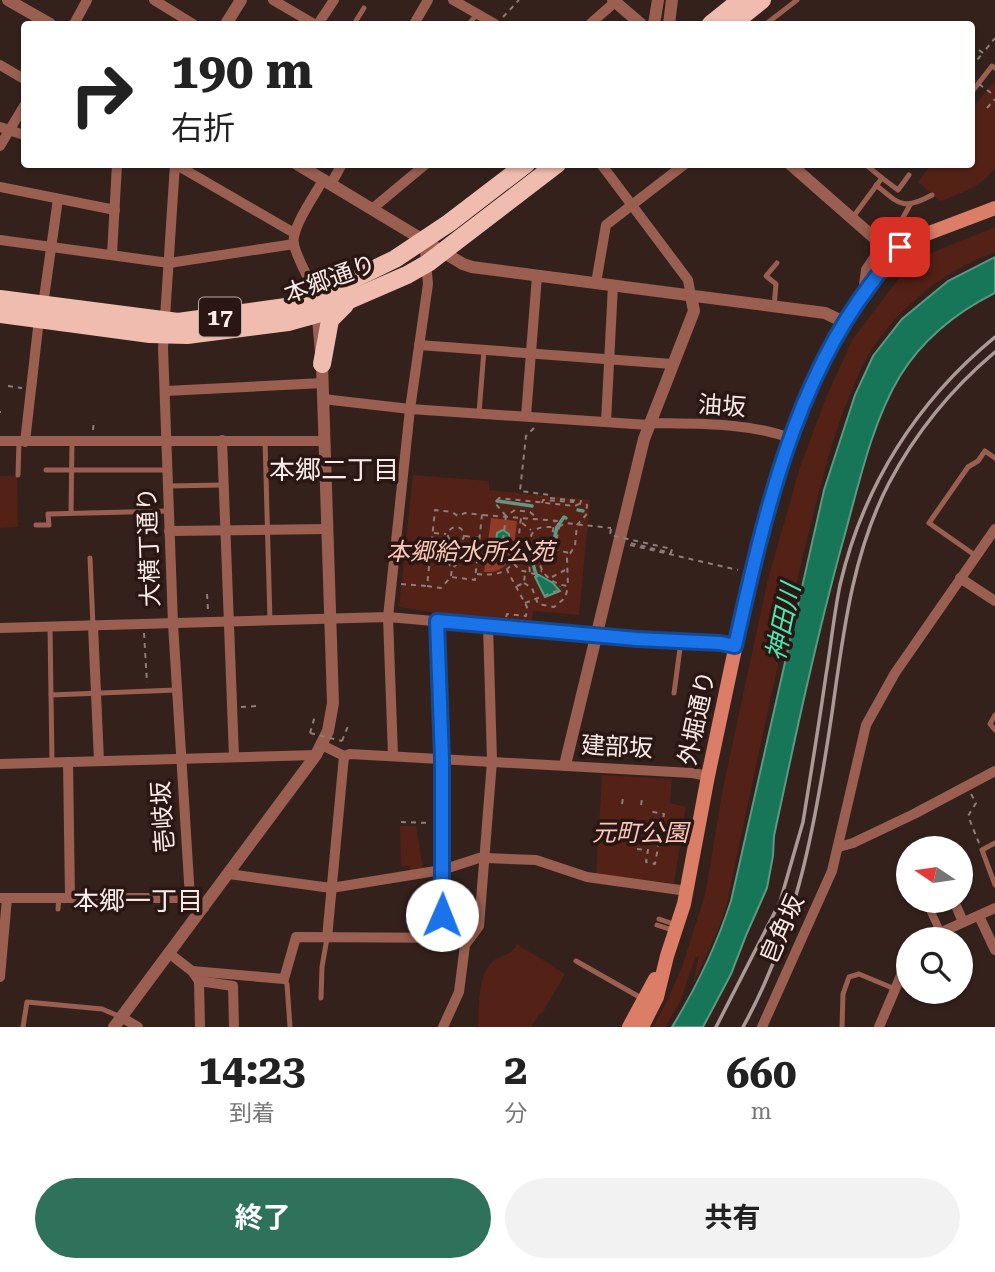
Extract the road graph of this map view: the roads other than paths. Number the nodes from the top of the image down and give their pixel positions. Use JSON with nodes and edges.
{"nodes":[{"id":1,"x":8,"y":0,"type":"edge"},
{"id":2,"x":87,"y":0,"type":"edge"},
{"id":3,"x":154,"y":0,"type":"edge"},
{"id":4,"x":240,"y":0,"type":"edge"},
{"id":5,"x":272,"y":0,"type":"edge"},
{"id":6,"x":334,"y":0,"type":"edge"},
{"id":7,"x":428,"y":0,"type":"edge"},
{"id":8,"x":453,"y":0,"type":"edge"},
{"id":9,"x":658,"y":0,"type":"edge"},
{"id":10,"x":672,"y":0,"type":"edge"},
{"id":11,"x":741,"y":0,"type":"edge"},
{"id":12,"x":762,"y":0,"type":"edge"},
{"id":13,"x":797,"y":0,"type":"edge"},
{"id":14,"x":614,"y":1,"type":"edge"},
{"id":15,"x":364,"y":8,"type":"dead end"},
{"id":16,"x":477,"y":14,"type":"junction"},
{"id":17,"x":45,"y":21,"type":"edge"},
{"id":18,"x":76,"y":21,"type":"edge"},
{"id":19,"x":188,"y":21,"type":"edge"},
{"id":20,"x":228,"y":21,"type":"edge"},
{"id":21,"x":310,"y":21,"type":"edge"},
{"id":22,"x":318,"y":21,"type":"edge"},
{"id":23,"x":356,"y":21,"type":"edge"},
{"id":24,"x":416,"y":21,"type":"edge"},
{"id":25,"x":471,"y":21,"type":"edge"},
{"id":26,"x":490,"y":21,"type":"edge"},
{"id":27,"x":593,"y":21,"type":"edge"},
{"id":28,"x":637,"y":21,"type":"edge"},
{"id":29,"x":654,"y":21,"type":"edge"},
{"id":30,"x":669,"y":21,"type":"edge"},
{"id":31,"x":715,"y":21,"type":"edge"},
{"id":32,"x":736,"y":21,"type":"edge"},
{"id":33,"x":770,"y":21,"type":"edge"},
{"id":34,"x":0,"y":65,"type":"edge"},
{"id":35,"x":995,"y":68,"type":"edge"},
{"id":36,"x":21,"y":77,"type":"edge"},
{"id":37,"x":975,"y":88,"type":"edge"},
{"id":38,"x":21,"y":109,"type":"edge"},
{"id":39,"x":5,"y":128,"type":"edge"},
{"id":40,"x":0,"y":146,"type":"edge"},
{"id":41,"x":114,"y":168,"type":"edge"},
{"id":42,"x":175,"y":168,"type":"edge"},
{"id":43,"x":181,"y":168,"type":"edge"},
{"id":44,"x":304,"y":168,"type":"edge"},
{"id":45,"x":339,"y":168,"type":"edge"},
{"id":46,"x":421,"y":168,"type":"edge"},
{"id":47,"x":521,"y":168,"type":"edge"},
{"id":48,"x":552,"y":168,"type":"edge"},
{"id":49,"x":604,"y":168,"type":"edge"},
{"id":50,"x":667,"y":168,"type":"edge"},
{"id":51,"x":680,"y":168,"type":"edge"},
{"id":52,"x":795,"y":168,"type":"edge"},
{"id":53,"x":870,"y":168,"type":"edge"},
{"id":54,"x":672,"y":175,"type":"junction"},
{"id":55,"x":909,"y":175,"type":"dead end"},
{"id":56,"x":882,"y":178,"type":"junction"},
{"id":57,"x":327,"y":182,"type":"junction"},
{"id":58,"x":876,"y":186,"type":"junction"},
{"id":59,"x":0,"y":187,"type":"edge"},
{"id":60,"x":932,"y":195,"type":"dead end"},
{"id":61,"x":58,"y":199,"type":"junction"},
{"id":62,"x":632,"y":205,"type":"junction"},
{"id":63,"x":910,"y":205,"type":"junction"},
{"id":64,"x":995,"y":208,"type":"edge"},
{"id":65,"x":372,"y":209,"type":"junction"},
{"id":66,"x":114,"y":210,"type":"junction"},
{"id":67,"x":852,"y":219,"type":"junction"},
{"id":68,"x":294,"y":239,"type":"junction"},
{"id":69,"x":0,"y":240,"type":"edge"},
{"id":70,"x":424,"y":240,"type":"junction"},
{"id":71,"x":909,"y":242,"type":"junction"},
{"id":72,"x":51,"y":246,"type":"junction"},
{"id":73,"x":443,"y":252,"type":"junction"},
{"id":74,"x":112,"y":255,"type":"junction"},
{"id":75,"x":777,"y":262,"type":"dead end"},
{"id":76,"x":169,"y":263,"type":"junction"},
{"id":77,"x":428,"y":263,"type":"junction"},
{"id":78,"x":537,"y":276,"type":"junction"},
{"id":79,"x":596,"y":283,"type":"junction"},
{"id":80,"x":614,"y":285,"type":"junction"},
{"id":81,"x":864,"y":292,"type":"junction"},
{"id":82,"x":691,"y":296,"type":"junction"},
{"id":83,"x":0,"y":299,"type":"edge"},
{"id":84,"x":347,"y":303,"type":"junction"},
{"id":85,"x":316,"y":306,"type":"junction"},
{"id":86,"x":774,"y":306,"type":"junction"},
{"id":87,"x":41,"y":312,"type":"junction"},
{"id":88,"x":0,"y":314,"type":"edge"},
{"id":89,"x":844,"y":321,"type":"junction"},
{"id":90,"x":164,"y":328,"type":"junction"},
{"id":91,"x":419,"y":345,"type":"junction"},
{"id":92,"x":484,"y":350,"type":"junction"},
{"id":93,"x":531,"y":354,"type":"junction"},
{"id":94,"x":610,"y":360,"type":"junction"},
{"id":95,"x":322,"y":364,"type":"junction"},
{"id":96,"x":673,"y":364,"type":"junction"},
{"id":97,"x":323,"y":383,"type":"junction"},
{"id":98,"x":165,"y":391,"type":"junction"},
{"id":99,"x":323,"y":399,"type":"junction"},
{"id":100,"x":410,"y":408,"type":"junction"},
{"id":101,"x":479,"y":414,"type":"junction"},
{"id":102,"x":526,"y":416,"type":"junction"},
{"id":103,"x":606,"y":422,"type":"junction"},
{"id":104,"x":649,"y":424,"type":"junction"},
{"id":105,"x":790,"y":438,"type":"junction"},
{"id":106,"x":0,"y":440,"type":"edge"},
{"id":107,"x":166,"y":440,"type":"junction"},
{"id":108,"x":222,"y":440,"type":"junction"},
{"id":109,"x":265,"y":440,"type":"junction"},
{"id":110,"x":325,"y":441,"type":"junction"},
{"id":111,"x":22,"y":442,"type":"junction"},
{"id":112,"x":72,"y":442,"type":"junction"},
{"id":113,"x":995,"y":458,"type":"edge"},
{"id":114,"x":46,"y":470,"type":"dead end"},
{"id":115,"x":71,"y":470,"type":"junction"},
{"id":116,"x":167,"y":470,"type":"junction"},
{"id":117,"x":18,"y":475,"type":"dead end"},
{"id":118,"x":223,"y":485,"type":"junction"},
{"id":119,"x":168,"y":486,"type":"junction"},
{"id":120,"x":169,"y":511,"type":"junction"},
{"id":121,"x":71,"y":513,"type":"junction"},
{"id":122,"x":36,"y":525,"type":"dead end"},
{"id":123,"x":995,"y":528,"type":"edge"},
{"id":124,"x":327,"y":529,"type":"junction"},
{"id":125,"x":268,"y":530,"type":"junction"},
{"id":126,"x":169,"y":531,"type":"junction"},
{"id":127,"x":225,"y":531,"type":"junction"},
{"id":128,"x":976,"y":556,"type":"junction"},
{"id":129,"x":90,"y":558,"type":"dead end"},
{"id":130,"x":960,"y":579,"type":"junction"},
{"id":131,"x":995,"y":601,"type":"edge"},
{"id":132,"x":388,"y":617,"type":"junction"},
{"id":133,"x":330,"y":619,"type":"junction"},
{"id":134,"x":270,"y":621,"type":"junction"},
{"id":135,"x":437,"y":621,"type":"junction"},
{"id":136,"x":228,"y":622,"type":"junction"},
{"id":137,"x":173,"y":624,"type":"junction"},
{"id":138,"x":488,"y":625,"type":"junction"},
{"id":139,"x":93,"y":626,"type":"junction"},
{"id":140,"x":50,"y":627,"type":"junction"},
{"id":141,"x":0,"y":628,"type":"edge"},
{"id":142,"x":597,"y":634,"type":"junction"},
{"id":143,"x":681,"y":641,"type":"junction"},
{"id":144,"x":735,"y":646,"type":"junction"},
{"id":145,"x":176,"y":690,"type":"junction"},
{"id":146,"x":96,"y":693,"type":"junction"},
{"id":147,"x":674,"y":693,"type":"dead end"},
{"id":148,"x":51,"y":695,"type":"junction"},
{"id":149,"x":995,"y":715,"type":"edge"},
{"id":150,"x":995,"y":730,"type":"edge"},
{"id":151,"x":319,"y":750,"type":"junction"},
{"id":152,"x":344,"y":756,"type":"junction"},
{"id":153,"x":234,"y":757,"type":"junction"},
{"id":154,"x":393,"y":757,"type":"junction"},
{"id":155,"x":180,"y":758,"type":"junction"},
{"id":156,"x":442,"y":759,"type":"junction"},
{"id":157,"x":99,"y":761,"type":"junction"},
{"id":158,"x":492,"y":761,"type":"junction"},
{"id":159,"x":52,"y":762,"type":"junction"},
{"id":160,"x":68,"y":762,"type":"junction"},
{"id":161,"x":0,"y":764,"type":"edge"},
{"id":162,"x":565,"y":765,"type":"junction"},
{"id":163,"x":995,"y":771,"type":"edge"},
{"id":164,"x":708,"y":776,"type":"junction"},
{"id":165,"x":995,"y":843,"type":"edge"},
{"id":166,"x":839,"y":847,"type":"junction"},
{"id":167,"x":486,"y":858,"type":"junction"},
{"id":168,"x":442,"y":870,"type":"junction"},
{"id":169,"x":229,"y":874,"type":"junction"},
{"id":170,"x":995,"y":885,"type":"edge"},
{"id":171,"x":331,"y":888,"type":"junction"},
{"id":172,"x":687,"y":891,"type":"junction"},
{"id":173,"x":3,"y":898,"type":"edge"},
{"id":174,"x":190,"y":898,"type":"junction"},
{"id":175,"x":62,"y":901,"type":"junction"},
{"id":176,"x":204,"y":908,"type":"junction"},
{"id":177,"x":995,"y":908,"type":"edge"},
{"id":178,"x":932,"y":914,"type":"edge"},
{"id":179,"x":960,"y":914,"type":"edge"},
{"id":180,"x":979,"y":915,"type":"junction"},
{"id":181,"x":658,"y":922,"type":"dead end"},
{"id":182,"x":963,"y":922,"type":"junction"},
{"id":183,"x":938,"y":927,"type":"dead end"},
{"id":184,"x":952,"y":927,"type":"edge"},
{"id":185,"x":676,"y":928,"type":"junction"},
{"id":186,"x":441,"y":937,"type":"junction"},
{"id":187,"x":327,"y":938,"type":"junction"},
{"id":188,"x":470,"y":938,"type":"junction"},
{"id":189,"x":995,"y":950,"type":"edge"},
{"id":190,"x":170,"y":954,"type":"junction"},
{"id":191,"x":667,"y":956,"type":"junction"},
{"id":192,"x":576,"y":961,"type":"dead end"},
{"id":193,"x":0,"y":962,"type":"edge"},
{"id":194,"x":192,"y":971,"type":"junction"},
{"id":195,"x":0,"y":977,"type":"edge"},
{"id":196,"x":284,"y":979,"type":"junction"},
{"id":197,"x":199,"y":981,"type":"junction"},
{"id":198,"x":895,"y":989,"type":"joint"},
{"id":199,"x":321,"y":998,"type":"dead end"},
{"id":200,"x":644,"y":1000,"type":"junction"},
{"id":201,"x":118,"y":1022,"type":"edge"},
{"id":202,"x":23,"y":1027,"type":"edge"},
{"id":203,"x":138,"y":1027,"type":"edge"},
{"id":204,"x":200,"y":1027,"type":"edge"},
{"id":205,"x":234,"y":1027,"type":"edge"},
{"id":206,"x":290,"y":1027,"type":"edge"},
{"id":207,"x":443,"y":1027,"type":"edge"},
{"id":208,"x":629,"y":1027,"type":"edge"},
{"id":209,"x":642,"y":1027,"type":"edge"},
{"id":210,"x":762,"y":1027,"type":"edge"},
{"id":211,"x":842,"y":1027,"type":"edge"},
{"id":212,"x":879,"y":1027,"type":"edge"}],
"edges":[{"from":1,"to":17,"type":"street"},
{"from":2,"to":18,"type":"street"},
{"from":3,"to":19,"type":"street"},
{"from":4,"to":20,"type":"street"},
{"from":5,"to":21,"type":"street"},
{"from":6,"to":22,"type":"street"},
{"from":7,"to":24,"type":"street"},
{"from":8,"to":16,"type":"street"},
{"from":9,"to":29,"type":"street"},
{"from":10,"to":30,"type":"street"},
{"from":11,"to":31,"type":"highway"},
{"from":12,"to":32,"type":"highway"},
{"from":13,"to":33,"type":"lane"},
{"from":14,"to":27,"type":"street"},
{"from":14,"to":28,"type":"street"},
{"from":15,"to":23,"type":"lane"},
{"from":16,"to":25,"type":"lane"},
{"from":16,"to":26,"type":"street"},
{"from":34,"to":36,"type":"street"},
{"from":35,"to":37,"type":"lane"},
{"from":38,"to":39,"type":"street"},
{"from":39,"to":40,"type":"street"},
{"from":41,"to":66,"type":"street"},
{"from":42,"to":76,"type":"street","name":"大横丁通り"},
{"from":43,"to":68,"type":"street","name":"大横丁通り"},
{"from":44,"to":57,"type":"street"},
{"from":45,"to":57,"type":"street"},
{"from":46,"to":65,"type":"street"},
{"from":47,"to":70,"type":"highway","name":"本郷通り","number":"17"},
{"from":48,"to":73,"type":"highway","name":"本郷通り","number":"17"},
{"from":49,"to":62,"type":"street"},
{"from":50,"to":54,"type":"street"},
{"from":51,"to":54,"type":"street"},
{"from":52,"to":67,"type":"street"},
{"from":53,"to":56,"type":"lane"},
{"from":54,"to":62,"type":"street"},
{"from":55,"to":56,"type":"lane"},
{"from":56,"to":58,"type":"lane"},
{"from":57,"to":65,"type":"street"},
{"from":57,"to":68,"type":"street"},
{"from":58,"to":63,"type":"lane"},
{"from":58,"to":67,"type":"lane"},
{"from":59,"to":61,"type":"street"},
{"from":60,"to":63,"type":"lane"},
{"from":61,"to":66,"type":"street"},
{"from":61,"to":72,"type":"street"},
{"from":62,"to":79,"type":"street"},
{"from":62,"to":82,"type":"street"},
{"from":63,"to":71,"type":"lane"},
{"from":64,"to":71,"type":"main road","name":"外堀通り"},
{"from":65,"to":70,"type":"street"},
{"from":66,"to":74,"type":"street"},
{"from":67,"to":81,"type":"street"},
{"from":68,"to":76,"type":"street"},
{"from":68,"to":85,"type":"street"},
{"from":69,"to":72,"type":"street"},
{"from":70,"to":73,"type":"street"},
{"from":70,"to":77,"type":"street"},
{"from":70,"to":85,"type":"highway","name":"本郷通り","number":"17"},
{"from":71,"to":81,"type":"main road","name":"外堀通り"},
{"from":72,"to":74,"type":"street"},
{"from":72,"to":87,"type":"street"},
{"from":73,"to":77,"type":"highway","name":"本郷通り","number":"17"},
{"from":73,"to":78,"type":"street"},
{"from":74,"to":76,"type":"street"},
{"from":75,"to":86,"type":"lane"},
{"from":76,"to":90,"type":"street","name":"大横丁通り"},
{"from":77,"to":84,"type":"highway","name":"本郷通り","number":"17"},
{"from":77,"to":91,"type":"street"},
{"from":78,"to":79,"type":"street"},
{"from":78,"to":93,"type":"street"},
{"from":79,"to":80,"type":"street"},
{"from":80,"to":82,"type":"street"},
{"from":80,"to":94,"type":"street"},
{"from":81,"to":89,"type":"main road","name":"外堀通り"},
{"from":82,"to":86,"type":"street"},
{"from":82,"to":96,"type":"street"},
{"from":83,"to":87,"type":"highway","name":"本郷通り","number":"17"},
{"from":84,"to":85,"type":"highway","name":"本郷通り","number":"17"},
{"from":84,"to":95,"type":"highway"},
{"from":85,"to":90,"type":"highway","name":"本郷通り","number":"17"},
{"from":85,"to":95,"type":"street"},
{"from":86,"to":89,"type":"street"},
{"from":87,"to":88,"type":"highway","name":"本郷通り","number":"17"},
{"from":87,"to":90,"type":"highway","name":"本郷通り","number":"17"},
{"from":87,"to":111,"type":"street"},
{"from":89,"to":105,"type":"main road","name":"外堀通り"},
{"from":90,"to":98,"type":"street","name":"大横丁通り"},
{"from":91,"to":92,"type":"street"},
{"from":91,"to":100,"type":"street"},
{"from":92,"to":93,"type":"street"},
{"from":92,"to":101,"type":"lane"},
{"from":93,"to":94,"type":"street"},
{"from":93,"to":102,"type":"street"},
{"from":94,"to":96,"type":"street"},
{"from":94,"to":103,"type":"street"},
{"from":95,"to":97,"type":"street"},
{"from":96,"to":104,"type":"street"},
{"from":97,"to":98,"type":"street"},
{"from":97,"to":99,"type":"street"},
{"from":98,"to":107,"type":"street","name":"大横丁通り"},
{"from":99,"to":100,"type":"street","name":"油坂"},
{"from":99,"to":110,"type":"street"},
{"from":100,"to":101,"type":"street","name":"油坂"},
{"from":100,"to":132,"type":"street"},
{"from":101,"to":102,"type":"street","name":"油坂"},
{"from":102,"to":103,"type":"street","name":"油坂"},
{"from":103,"to":104,"type":"street","name":"油坂"},
{"from":104,"to":105,"type":"street","name":"油坂"},
{"from":104,"to":142,"type":"street"},
{"from":105,"to":144,"type":"main road","name":"外堀通り"},
{"from":106,"to":111,"type":"street"},
{"from":107,"to":108,"type":"street"},
{"from":107,"to":112,"type":"street"},
{"from":107,"to":116,"type":"street","name":"大横丁通り"},
{"from":108,"to":109,"type":"street"},
{"from":108,"to":118,"type":"street"},
{"from":109,"to":110,"type":"street"},
{"from":109,"to":125,"type":"lane"},
{"from":110,"to":124,"type":"street"},
{"from":111,"to":112,"type":"street"},
{"from":111,"to":117,"type":"lane"},
{"from":112,"to":115,"type":"lane"},
{"from":113,"to":128,"type":"lane"},
{"from":114,"to":115,"type":"lane"},
{"from":115,"to":116,"type":"lane"},
{"from":115,"to":121,"type":"lane"},
{"from":116,"to":119,"type":"street","name":"大横丁通り"},
{"from":118,"to":119,"type":"lane"},
{"from":118,"to":127,"type":"street"},
{"from":119,"to":120,"type":"street","name":"大横丁通り"},
{"from":120,"to":121,"type":"lane"},
{"from":120,"to":126,"type":"street","name":"大横丁通り"},
{"from":121,"to":122,"type":"lane"},
{"from":123,"to":128,"type":"street","name":"皀角坂"},
{"from":124,"to":125,"type":"street"},
{"from":124,"to":133,"type":"street"},
{"from":125,"to":127,"type":"street"},
{"from":125,"to":134,"type":"lane"},
{"from":126,"to":127,"type":"street"},
{"from":126,"to":137,"type":"street","name":"大横丁通り"},
{"from":127,"to":136,"type":"street"},
{"from":128,"to":130,"type":"street","name":"皀角坂"},
{"from":129,"to":139,"type":"lane"},
{"from":130,"to":131,"type":"street"},
{"from":130,"to":166,"type":"street","name":"皀角坂"},
{"from":132,"to":133,"type":"street"},
{"from":132,"to":135,"type":"street"},
{"from":132,"to":154,"type":"street"},
{"from":133,"to":134,"type":"street"},
{"from":133,"to":151,"type":"street"},
{"from":134,"to":136,"type":"street"},
{"from":135,"to":138,"type":"street"},
{"from":135,"to":156,"type":"street"},
{"from":136,"to":137,"type":"street"},
{"from":136,"to":153,"type":"street"},
{"from":137,"to":139,"type":"street"},
{"from":137,"to":145,"type":"street","name":"大横丁通り"},
{"from":138,"to":142,"type":"street"},
{"from":138,"to":158,"type":"street"},
{"from":139,"to":140,"type":"street"},
{"from":139,"to":146,"type":"street"},
{"from":140,"to":141,"type":"street"},
{"from":140,"to":148,"type":"lane"},
{"from":142,"to":143,"type":"street"},
{"from":142,"to":162,"type":"street"},
{"from":143,"to":144,"type":"street"},
{"from":143,"to":147,"type":"lane"},
{"from":144,"to":164,"type":"main road","name":"外堀通り"},
{"from":145,"to":146,"type":"lane"},
{"from":145,"to":155,"type":"street","name":"大横丁通り"},
{"from":146,"to":148,"type":"lane"},
{"from":146,"to":157,"type":"street"},
{"from":148,"to":159,"type":"lane"},
{"from":149,"to":150,"type":"lane"},
{"from":151,"to":152,"type":"street"},
{"from":151,"to":153,"type":"street"},
{"from":151,"to":169,"type":"street"},
{"from":152,"to":154,"type":"street","name":"建部坂"},
{"from":152,"to":171,"type":"street"},
{"from":153,"to":155,"type":"street"},
{"from":154,"to":156,"type":"street","name":"建部坂"},
{"from":155,"to":157,"type":"street"},
{"from":155,"to":174,"type":"street","name":"壱岐坂"},
{"from":156,"to":158,"type":"street","name":"建部坂"},
{"from":156,"to":168,"type":"street"},
{"from":157,"to":160,"type":"street"},
{"from":158,"to":162,"type":"street","name":"建部坂"},
{"from":158,"to":167,"type":"street"},
{"from":159,"to":160,"type":"street"},
{"from":159,"to":161,"type":"street"},
{"from":160,"to":175,"type":"street"},
{"from":162,"to":164,"type":"street","name":"建部坂"},
{"from":163,"to":166,"type":"street"},
{"from":164,"to":172,"type":"main road","name":"外堀通り"},
{"from":165,"to":170,"type":"lane"},
{"from":166,"to":210,"type":"street","name":"皀角坂"},
{"from":167,"to":168,"type":"street"},
{"from":167,"to":172,"type":"street"},
{"from":167,"to":188,"type":"street"},
{"from":168,"to":171,"type":"street"},
{"from":168,"to":186,"type":"street"},
{"from":169,"to":171,"type":"street"},
{"from":169,"to":176,"type":"street"},
{"from":171,"to":187,"type":"street"},
{"from":172,"to":185,"type":"main road","name":"外堀通り"},
{"from":173,"to":175,"type":"street"},
{"from":173,"to":193,"type":"street"},
{"from":174,"to":175,"type":"street"},
{"from":174,"to":176,"type":"street"},
{"from":176,"to":190,"type":"street"},
{"from":177,"to":180,"type":"street"},
{"from":178,"to":183,"type":"street"},
{"from":179,"to":182,"type":"street"},
{"from":180,"to":182,"type":"street"},
{"from":180,"to":189,"type":"street"},
{"from":181,"to":185,"type":"lane"},
{"from":182,"to":184,"type":"street"},
{"from":185,"to":191,"type":"main road","name":"外堀通り"},
{"from":186,"to":187,"type":"street"},
{"from":186,"to":188,"type":"street"},
{"from":187,"to":196,"type":"street"},
{"from":187,"to":199,"type":"lane"},
{"from":188,"to":207,"type":"street"},
{"from":190,"to":194,"type":"street"},
{"from":190,"to":201,"type":"street"},
{"from":191,"to":200,"type":"main road","name":"外堀通り"},
{"from":191,"to":209,"type":"main road","name":"外堀通り"},
{"from":192,"to":200,"type":"lane"},
{"from":193,"to":195,"type":"street"},
{"from":194,"to":196,"type":"street"},
{"from":194,"to":197,"type":"street"},
{"from":196,"to":206,"type":"lane"},
{"from":197,"to":204,"type":"street"},
{"from":197,"to":205,"type":"street"},
{"from":198,"to":211,"type":"lane"},
{"from":198,"to":212,"type":"street"},
{"from":200,"to":208,"type":"main road","name":"外堀通り"},
{"from":201,"to":202,"type":"lane"},
{"from":201,"to":203,"type":"street"}]}
